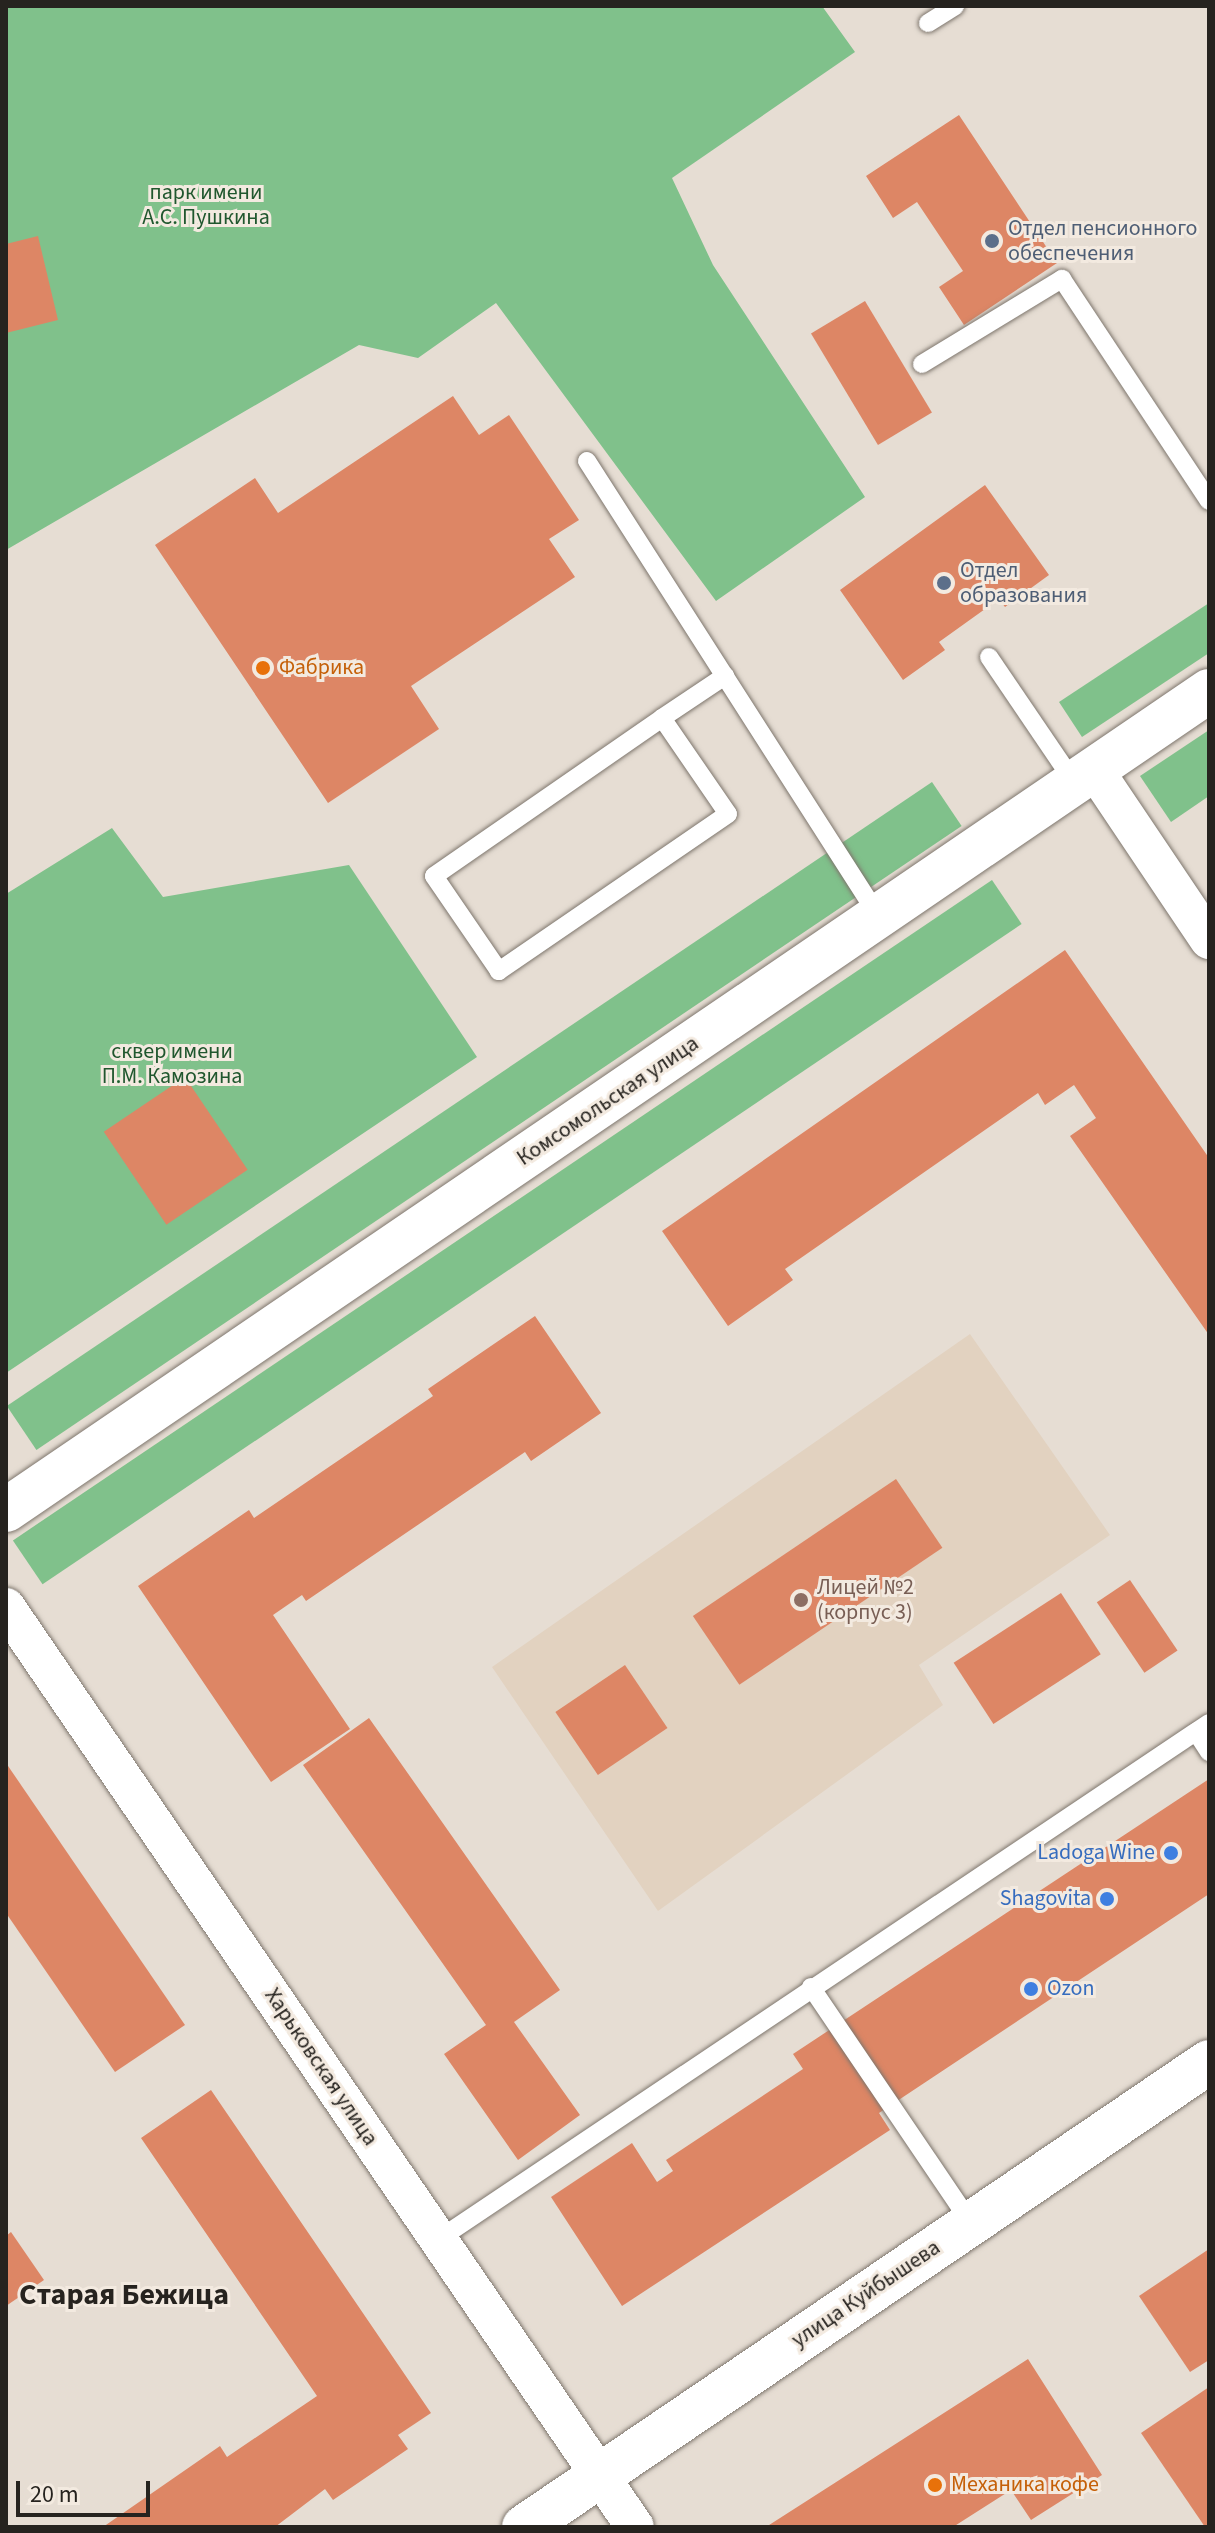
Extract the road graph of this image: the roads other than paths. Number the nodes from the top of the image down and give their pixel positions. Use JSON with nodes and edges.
{"nodes":[{"id":1,"x":955,"y":6,"type":"edge"},
{"id":2,"x":928,"y":23,"type":"dead end"},
{"id":3,"x":922,"y":364,"type":"dead end"},
{"id":4,"x":587,"y":461,"type":"dead end"},
{"id":5,"x":1209,"y":501,"type":"edge"},
{"id":6,"x":989,"y":657,"type":"dead end"},
{"id":7,"x":725,"y":676,"type":"junction"},
{"id":8,"x":1209,"y":691,"type":"edge"},
{"id":9,"x":662,"y":718,"type":"junction"},
{"id":10,"x":1084,"y":776,"type":"junction"},
{"id":11,"x":879,"y":917,"type":"junction"},
{"id":12,"x":1209,"y":940,"type":"edge"},
{"id":13,"x":6,"y":1510,"type":"edge"},
{"id":14,"x":6,"y":1607,"type":"edge"},
{"id":15,"x":1202,"y":1727,"type":"edge"},
{"id":16,"x":1209,"y":1752,"type":"edge"},
{"id":17,"x":811,"y":1987,"type":"junction"},
{"id":18,"x":1209,"y":2062,"type":"edge"},
{"id":19,"x":971,"y":2223,"type":"junction"},
{"id":20,"x":439,"y":2239,"type":"junction"},
{"id":21,"x":601,"y":2475,"type":"junction"},
{"id":22,"x":524,"y":2527,"type":"edge"},
{"id":23,"x":635,"y":2527,"type":"edge"}],
"edges":[{"from":1,"to":2,"type":"lane"},
{"from":3,"to":5,"type":"lane"},
{"from":4,"to":7,"type":"lane"},
{"from":6,"to":10,"type":"lane"},
{"from":7,"to":9,"type":"lane"},
{"from":7,"to":11,"type":"lane"},
{"from":8,"to":10,"type":"street","name":"Комсомольская улица"},
{"from":9,"to":9,"type":"lane"},
{"from":10,"to":11,"type":"street","name":"Комсомольская улица"},
{"from":10,"to":12,"type":"street"},
{"from":11,"to":13,"type":"street","name":"Комсомольская улица"},
{"from":14,"to":20,"type":"street","name":"Харьковская улица"},
{"from":15,"to":16,"type":"lane"},
{"from":15,"to":17,"type":"lane"},
{"from":17,"to":19,"type":"lane"},
{"from":17,"to":20,"type":"lane"},
{"from":18,"to":19,"type":"street","name":"улица Куйбышева"},
{"from":19,"to":21,"type":"street","name":"улица Куйбышева"},
{"from":20,"to":21,"type":"street","name":"Харьковская улица"},
{"from":21,"to":22,"type":"street","name":"улица Куйбышева"},
{"from":21,"to":23,"type":"street","name":"Харьковская улица"}]}
